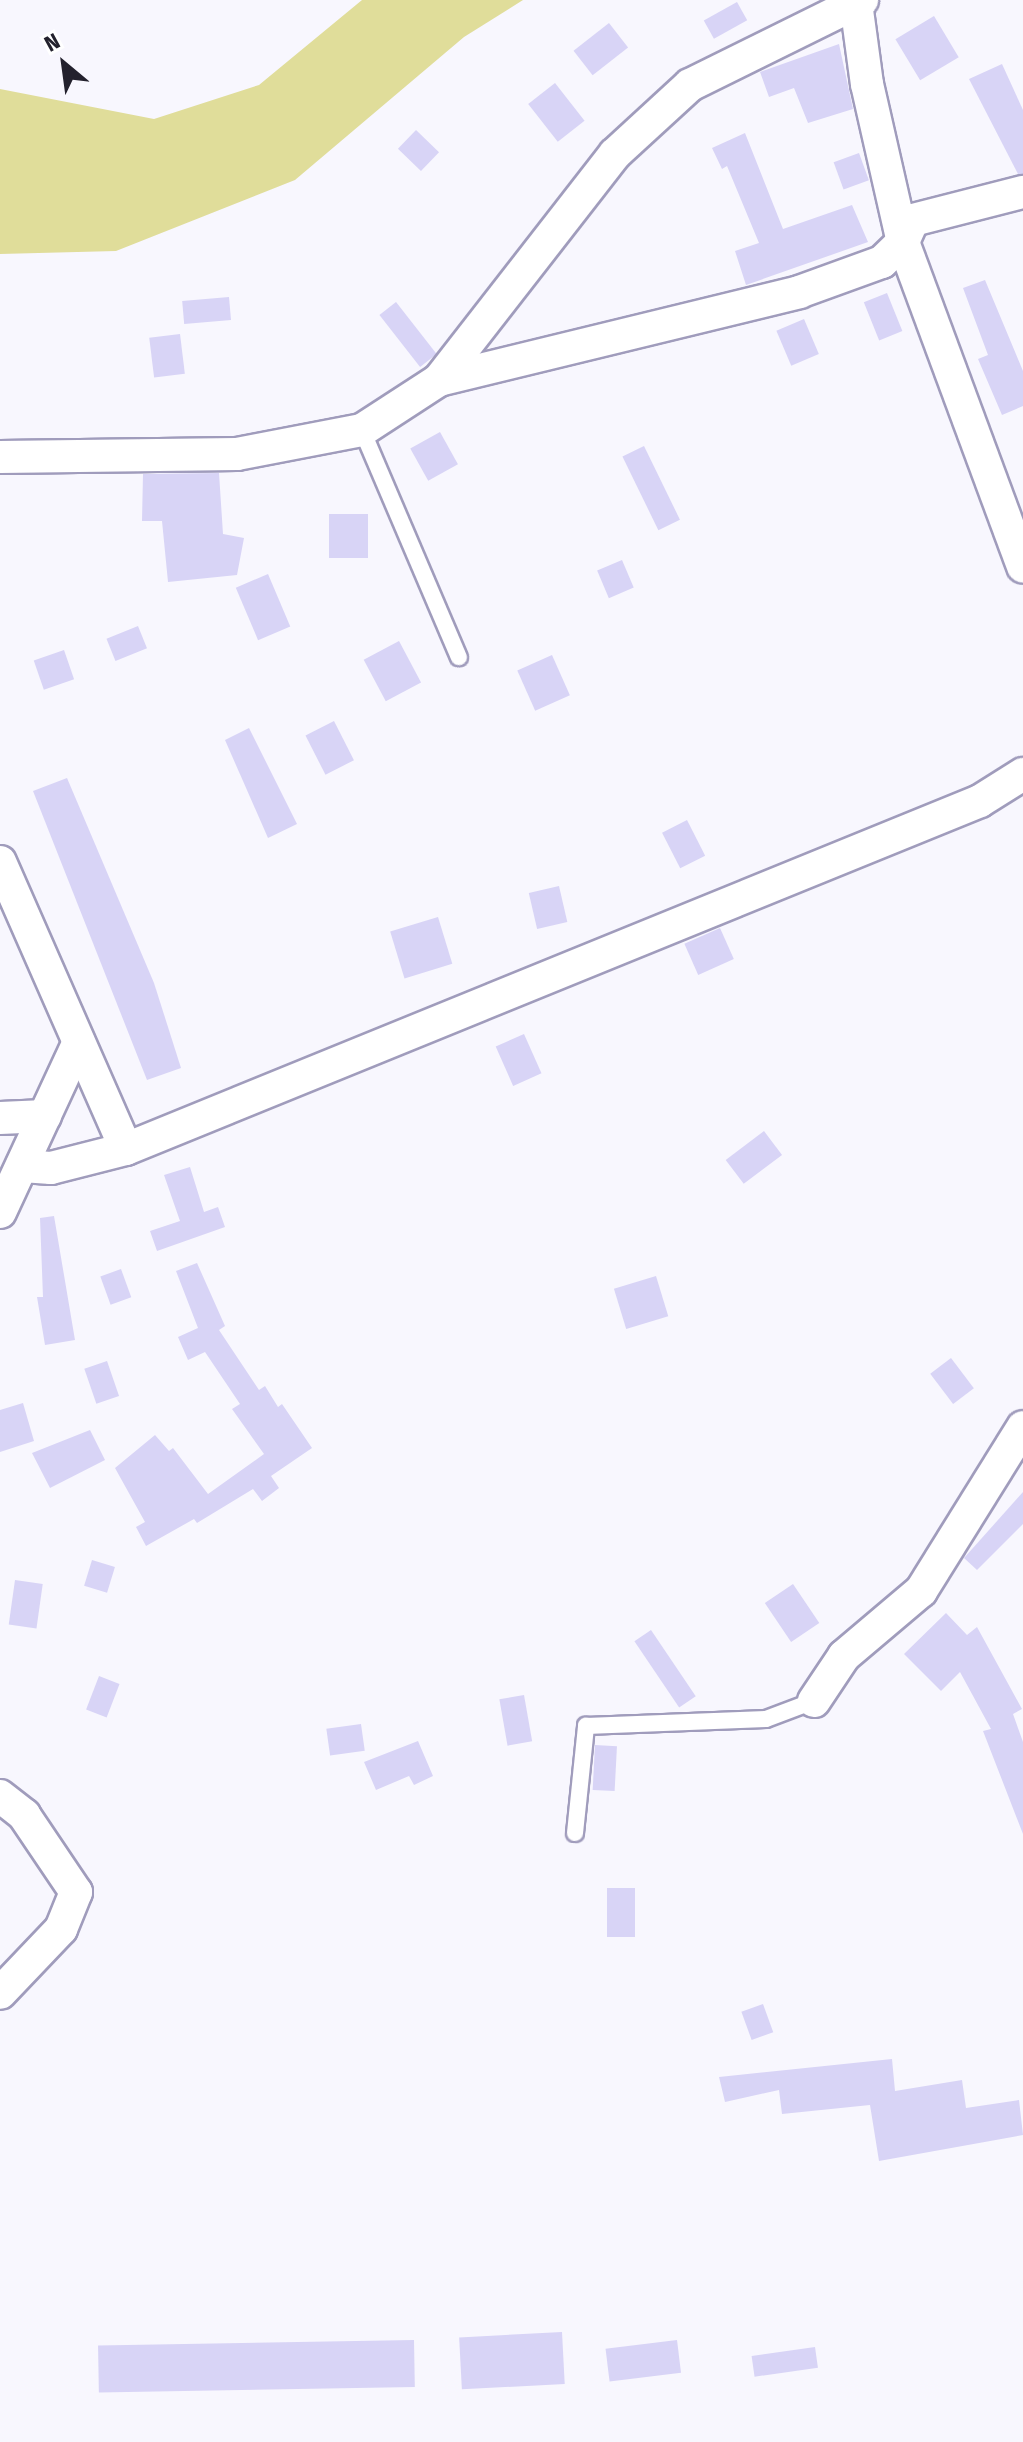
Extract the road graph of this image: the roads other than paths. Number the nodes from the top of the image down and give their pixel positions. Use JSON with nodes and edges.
{"nodes":[{"id":1,"x":859,"y":1,"type":"edge"},
{"id":2,"x":1023,"y":192,"type":"edge"},
{"id":3,"x":903,"y":242,"type":"junction"},
{"id":4,"x":439,"y":380,"type":"junction"},
{"id":5,"x":362,"y":430,"type":"junction"},
{"id":6,"x":0,"y":457,"type":"edge"},
{"id":7,"x":1023,"y":566,"type":"edge"},
{"id":8,"x":459,"y":657,"type":"dead end"},
{"id":9,"x":1023,"y":774,"type":"edge"},
{"id":10,"x":0,"y":862,"type":"edge"},
{"id":11,"x":79,"y":1042,"type":"junction"},
{"id":12,"x":45,"y":1116,"type":"junction"},
{"id":13,"x":0,"y":1118,"type":"edge"},
{"id":14,"x":126,"y":1149,"type":"junction"},
{"id":15,"x":22,"y":1166,"type":"junction"},
{"id":16,"x":0,"y":1212,"type":"edge"},
{"id":17,"x":1023,"y":1427,"type":"edge"},
{"id":18,"x":814,"y":1701,"type":"joint"},
{"id":19,"x":0,"y":1796,"type":"edge"},
{"id":20,"x":575,"y":1833,"type":"dead end"},
{"id":21,"x":0,"y":1993,"type":"edge"}],
"edges":[{"from":1,"to":3,"type":"street"},
{"from":1,"to":4,"type":"street"},
{"from":2,"to":3,"type":"street"},
{"from":3,"to":4,"type":"street"},
{"from":3,"to":7,"type":"street"},
{"from":4,"to":5,"type":"street"},
{"from":5,"to":6,"type":"street"},
{"from":5,"to":8,"type":"lane"},
{"from":9,"to":14,"type":"street"},
{"from":10,"to":11,"type":"street"},
{"from":11,"to":12,"type":"street"},
{"from":11,"to":14,"type":"street"},
{"from":12,"to":13,"type":"street"},
{"from":12,"to":15,"type":"street"},
{"from":14,"to":15,"type":"street"},
{"from":15,"to":16,"type":"street"},
{"from":17,"to":18,"type":"street"},
{"from":18,"to":20,"type":"lane"},
{"from":19,"to":21,"type":"street"}]}
